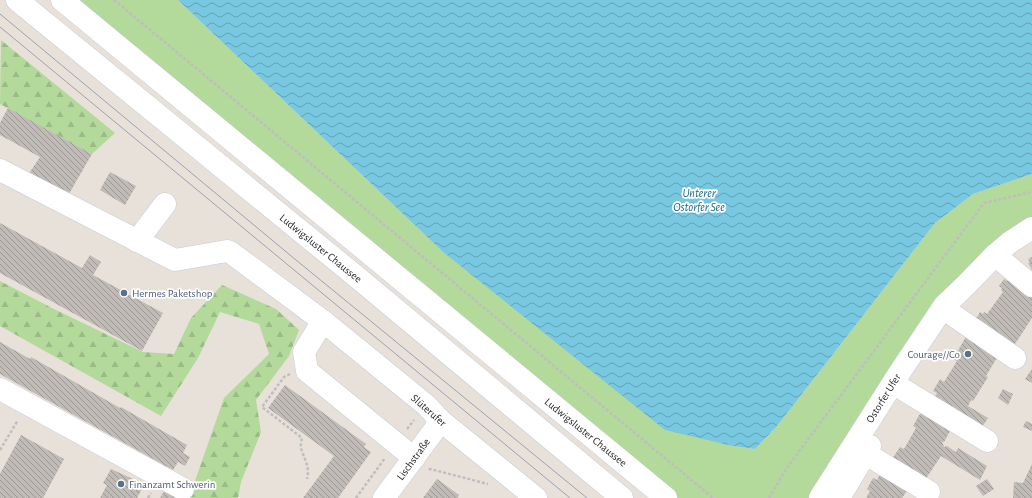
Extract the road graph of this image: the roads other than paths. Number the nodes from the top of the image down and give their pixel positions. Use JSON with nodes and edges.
{"nodes":[{"id":1,"x":17,"y":0,"type":"edge"},
{"id":2,"x":62,"y":0,"type":"edge"},
{"id":3,"x":0,"y":170,"type":"edge"},
{"id":4,"x":165,"y":204,"type":"dead end"},
{"id":5,"x":1032,"y":228,"type":"edge"},
{"id":6,"x":137,"y":241,"type":"junction"},
{"id":7,"x":995,"y":255,"type":"junction"},
{"id":8,"x":967,"y":284,"type":"junction"},
{"id":9,"x":1032,"y":286,"type":"edge"},
{"id":10,"x":950,"y":313,"type":"junction"},
{"id":11,"x":323,"y":321,"type":"junction"},
{"id":12,"x":1015,"y":358,"type":"dead end"},
{"id":13,"x":0,"y":389,"type":"edge"},
{"id":14,"x":904,"y":390,"type":"junction"},
{"id":15,"x":441,"y":421,"type":"junction"},
{"id":16,"x":987,"y":441,"type":"dead end"},
{"id":17,"x":866,"y":454,"type":"junction"},
{"id":18,"x":420,"y":466,"type":"junction"},
{"id":19,"x":183,"y":489,"type":"dead end"},
{"id":20,"x":929,"y":492,"type":"dead end"},
{"id":21,"x":384,"y":498,"type":"edge"},
{"id":22,"x":536,"y":498,"type":"edge"},
{"id":23,"x":622,"y":498,"type":"edge"},
{"id":24,"x":666,"y":498,"type":"edge"},
{"id":25,"x":820,"y":498,"type":"edge"},
{"id":26,"x":839,"y":498,"type":"edge"}],
"edges":[{"from":1,"to":23,"type":"street","name":"Ludwigsluster Chaussee"},
{"from":2,"to":24,"type":"street","name":"Ludwigsluster Chaussee"},
{"from":3,"to":6,"type":"street"},
{"from":4,"to":6,"type":"street"},
{"from":5,"to":7,"type":"street","name":"Ostorfer Ufer"},
{"from":6,"to":11,"type":"street","name":"Slüterufer"},
{"from":7,"to":8,"type":"street","name":"Ostorfer Ufer"},
{"from":7,"to":9,"type":"street"},
{"from":8,"to":10,"type":"street","name":"Ostorfer Ufer"},
{"from":8,"to":25,"type":"street","name":"Ostorfer Ufer"},
{"from":10,"to":12,"type":"street"},
{"from":10,"to":14,"type":"street","name":"Ostorfer Ufer"},
{"from":11,"to":15,"type":"street","name":"Slüterufer"},
{"from":11,"to":18,"type":"street"},
{"from":13,"to":19,"type":"street"},
{"from":14,"to":16,"type":"street"},
{"from":14,"to":17,"type":"street","name":"Ostorfer Ufer"},
{"from":15,"to":18,"type":"street","name":"Lischstraße"},
{"from":15,"to":22,"type":"street","name":"Slüterufer"},
{"from":17,"to":20,"type":"street"},
{"from":17,"to":26,"type":"street","name":"Ostorfer Ufer"},
{"from":18,"to":21,"type":"street","name":"Lischstraße"}]}
